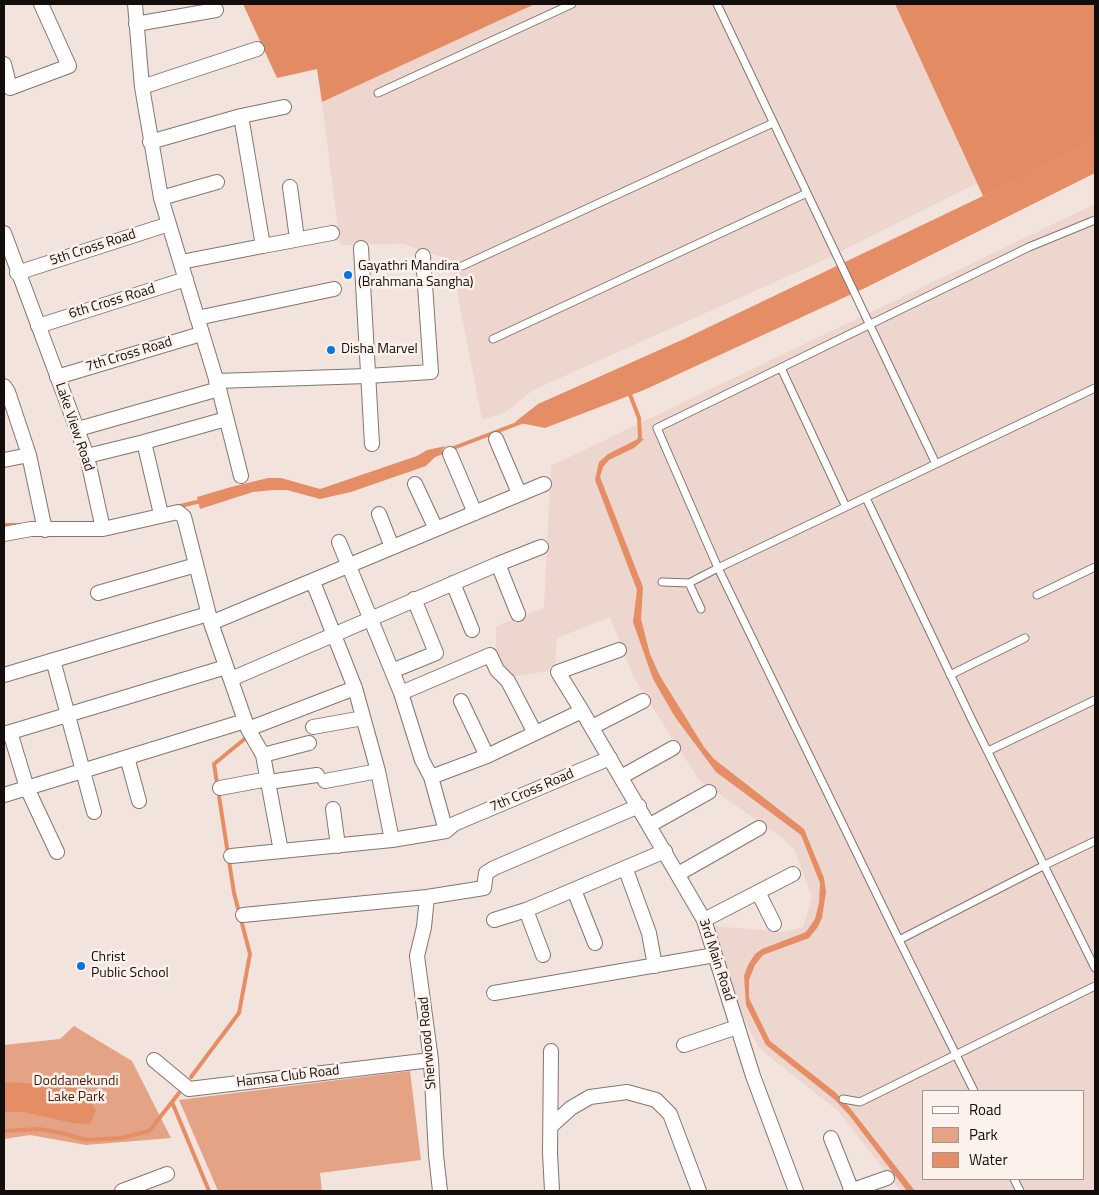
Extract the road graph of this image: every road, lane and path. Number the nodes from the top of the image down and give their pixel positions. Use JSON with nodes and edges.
{"nodes":[{"id":1,"x":41,"y":4,"type":"edge"},
{"id":2,"x":135,"y":4,"type":"edge"},
{"id":3,"x":572,"y":4,"type":"edge"},
{"id":4,"x":717,"y":4,"type":"edge"},
{"id":5,"x":216,"y":10,"type":"dead end"},
{"id":6,"x":136,"y":24,"type":"junction"},
{"id":7,"x":257,"y":49,"type":"dead end"},
{"id":8,"x":4,"y":64,"type":"edge"},
{"id":9,"x":142,"y":87,"type":"junction"},
{"id":10,"x":378,"y":93,"type":"dead end"},
{"id":11,"x":284,"y":107,"type":"dead end"},
{"id":12,"x":241,"y":116,"type":"junction"},
{"id":13,"x":773,"y":122,"type":"junction"},
{"id":14,"x":150,"y":142,"type":"junction"},
{"id":15,"x":217,"y":182,"type":"dead end"},
{"id":16,"x":290,"y":187,"type":"dead end"},
{"id":17,"x":807,"y":193,"type":"junction"},
{"id":18,"x":161,"y":198,"type":"junction"},
{"id":19,"x":1095,"y":220,"type":"edge"},
{"id":20,"x":168,"y":224,"type":"junction"},
{"id":21,"x":4,"y":233,"type":"edge"},
{"id":22,"x":332,"y":233,"type":"dead end"},
{"id":23,"x":297,"y":239,"type":"junction"},
{"id":24,"x":263,"y":246,"type":"junction"},
{"id":25,"x":362,"y":248,"type":"dead end"},
{"id":26,"x":423,"y":256,"type":"dead end"},
{"id":27,"x":181,"y":262,"type":"junction"},
{"id":28,"x":462,"y":266,"type":"dead end"},
{"id":29,"x":18,"y":273,"type":"junction"},
{"id":30,"x":186,"y":279,"type":"junction"},
{"id":31,"x":334,"y":289,"type":"dead end"},
{"id":32,"x":197,"y":318,"type":"junction"},
{"id":33,"x":869,"y":325,"type":"junction"},
{"id":34,"x":38,"y":326,"type":"junction"},
{"id":35,"x":202,"y":334,"type":"junction"},
{"id":36,"x":493,"y":338,"type":"dead end"},
{"id":37,"x":781,"y":368,"type":"junction"},
{"id":38,"x":367,"y":376,"type":"junction"},
{"id":39,"x":58,"y":377,"type":"junction"},
{"id":40,"x":218,"y":385,"type":"junction"},
{"id":41,"x":4,"y":386,"type":"edge"},
{"id":42,"x":1095,"y":388,"type":"edge"},
{"id":43,"x":226,"y":419,"type":"junction"},
{"id":44,"x":78,"y":429,"type":"junction"},
{"id":45,"x":496,"y":438,"type":"dead end"},
{"id":46,"x":144,"y":442,"type":"junction"},
{"id":47,"x":372,"y":444,"type":"dead end"},
{"id":48,"x":450,"y":454,"type":"dead end"},
{"id":49,"x":29,"y":455,"type":"junction"},
{"id":50,"x":87,"y":456,"type":"junction"},
{"id":51,"x":4,"y":460,"type":"edge"},
{"id":52,"x":936,"y":464,"type":"junction"},
{"id":53,"x":241,"y":476,"type":"dead end"},
{"id":54,"x":415,"y":484,"type":"dead end"},
{"id":55,"x":544,"y":484,"type":"dead end"},
{"id":56,"x":519,"y":494,"type":"junction"},
{"id":57,"x":866,"y":498,"type":"junction"},
{"id":58,"x":846,"y":507,"type":"junction"},
{"id":59,"x":160,"y":510,"type":"dead end"},
{"id":60,"x":475,"y":513,"type":"junction"},
{"id":61,"x":379,"y":514,"type":"dead end"},
{"id":62,"x":103,"y":529,"type":"junction"},
{"id":63,"x":436,"y":529,"type":"junction"},
{"id":64,"x":45,"y":530,"type":"junction"},
{"id":65,"x":4,"y":534,"type":"edge"},
{"id":66,"x":339,"y":542,"type":"dead end"},
{"id":67,"x":541,"y":546,"type":"dead end"},
{"id":68,"x":392,"y":547,"type":"junction"},
{"id":69,"x":498,"y":564,"type":"junction"},
{"id":70,"x":196,"y":565,"type":"junction"},
{"id":71,"x":350,"y":566,"type":"junction"},
{"id":72,"x":1095,"y":567,"type":"edge"},
{"id":73,"x":718,"y":568,"type":"junction"},
{"id":74,"x":313,"y":582,"type":"junction"},
{"id":75,"x":662,"y":582,"type":"dead end"},
{"id":76,"x":689,"y":583,"type":"junction"},
{"id":77,"x":453,"y":584,"type":"junction"},
{"id":78,"x":98,"y":593,"type":"dead end"},
{"id":79,"x":1037,"y":595,"type":"dead end"},
{"id":80,"x":414,"y":599,"type":"junction"},
{"id":81,"x":701,"y":610,"type":"dead end"},
{"id":82,"x":518,"y":614,"type":"dead end"},
{"id":83,"x":210,"y":618,"type":"junction"},
{"id":84,"x":371,"y":620,"type":"junction"},
{"id":85,"x":472,"y":630,"type":"dead end"},
{"id":86,"x":334,"y":635,"type":"junction"},
{"id":87,"x":1025,"y":638,"type":"dead end"},
{"id":88,"x":619,"y":650,"type":"dead end"},
{"id":89,"x":53,"y":660,"type":"junction"},
{"id":90,"x":392,"y":671,"type":"junction"},
{"id":91,"x":229,"y":673,"type":"junction"},
{"id":92,"x":4,"y":674,"type":"edge"},
{"id":93,"x":950,"y":674,"type":"junction"},
{"id":94,"x":355,"y":688,"type":"junction"},
{"id":95,"x":401,"y":693,"type":"junction"},
{"id":96,"x":1095,"y":700,"type":"edge"},
{"id":97,"x":461,"y":701,"type":"dead end"},
{"id":98,"x":643,"y":701,"type":"dead end"},
{"id":99,"x":582,"y":711,"type":"junction"},
{"id":100,"x":68,"y":714,"type":"junction"},
{"id":101,"x":363,"y":718,"type":"junction"},
{"id":102,"x":247,"y":725,"type":"junction"},
{"id":103,"x":313,"y":727,"type":"dead end"},
{"id":104,"x":592,"y":727,"type":"junction"},
{"id":105,"x":7,"y":733,"type":"edge"},
{"id":106,"x":535,"y":733,"type":"junction"},
{"id":107,"x":308,"y":743,"type":"dead end"},
{"id":108,"x":673,"y":748,"type":"dead end"},
{"id":109,"x":988,"y":751,"type":"junction"},
{"id":110,"x":263,"y":755,"type":"junction"},
{"id":111,"x":487,"y":756,"type":"junction"},
{"id":112,"x":127,"y":758,"type":"junction"},
{"id":113,"x":610,"y":758,"type":"junction"},
{"id":114,"x":83,"y":771,"type":"junction"},
{"id":115,"x":378,"y":771,"type":"junction"},
{"id":116,"x":431,"y":776,"type":"junction"},
{"id":117,"x":621,"y":777,"type":"junction"},
{"id":118,"x":268,"y":781,"type":"junction"},
{"id":119,"x":28,"y":788,"type":"junction"},
{"id":120,"x":220,"y":788,"type":"dead end"},
{"id":121,"x":709,"y":792,"type":"dead end"},
{"id":122,"x":4,"y":795,"type":"edge"},
{"id":123,"x":139,"y":801,"type":"dead end"},
{"id":124,"x":639,"y":806,"type":"junction"},
{"id":125,"x":333,"y":809,"type":"dead end"},
{"id":126,"x":94,"y":812,"type":"dead end"},
{"id":127,"x":650,"y":825,"type":"junction"},
{"id":128,"x":450,"y":828,"type":"junction"},
{"id":129,"x":759,"y":828,"type":"dead end"},
{"id":130,"x":392,"y":840,"type":"junction"},
{"id":131,"x":1095,"y":841,"type":"edge"},
{"id":132,"x":338,"y":846,"type":"junction"},
{"id":133,"x":280,"y":851,"type":"junction"},
{"id":134,"x":665,"y":851,"type":"junction"},
{"id":135,"x":57,"y":852,"type":"dead end"},
{"id":136,"x":231,"y":856,"type":"dead end"},
{"id":137,"x":1045,"y":864,"type":"junction"},
{"id":138,"x":626,"y":870,"type":"junction"},
{"id":139,"x":678,"y":874,"type":"junction"},
{"id":140,"x":793,"y":874,"type":"dead end"},
{"id":141,"x":574,"y":890,"type":"junction"},
{"id":142,"x":758,"y":892,"type":"junction"},
{"id":143,"x":426,"y":896,"type":"junction"},
{"id":144,"x":526,"y":910,"type":"junction"},
{"id":145,"x":244,"y":914,"type":"dead end"},
{"id":146,"x":494,"y":920,"type":"dead end"},
{"id":147,"x":704,"y":920,"type":"junction"},
{"id":148,"x":774,"y":924,"type":"dead end"},
{"id":149,"x":899,"y":940,"type":"junction"},
{"id":150,"x":595,"y":943,"type":"dead end"},
{"id":151,"x":543,"y":955,"type":"dead end"},
{"id":152,"x":714,"y":955,"type":"junction"},
{"id":153,"x":655,"y":966,"type":"junction"},
{"id":154,"x":1095,"y":968,"type":"edge"},
{"id":155,"x":1095,"y":986,"type":"edge"},
{"id":156,"x":494,"y":993,"type":"dead end"},
{"id":157,"x":737,"y":1028,"type":"junction"},
{"id":158,"x":684,"y":1045,"type":"dead end"},
{"id":159,"x":551,"y":1051,"type":"dead end"},
{"id":160,"x":956,"y":1053,"type":"junction"},
{"id":161,"x":154,"y":1060,"type":"dead end"},
{"id":162,"x":431,"y":1060,"type":"junction"},
{"id":163,"x":974,"y":1090,"type":"edge"},
{"id":164,"x":843,"y":1098,"type":"dead end"},
{"id":165,"x":551,"y":1126,"type":"junction"},
{"id":166,"x":831,"y":1138,"type":"dead end"},
{"id":167,"x":167,"y":1174,"type":"dead end"},
{"id":168,"x":887,"y":1178,"type":"dead end"},
{"id":169,"x":122,"y":1191,"type":"edge"},
{"id":170,"x":440,"y":1191,"type":"edge"},
{"id":171,"x":552,"y":1191,"type":"edge"},
{"id":172,"x":698,"y":1191,"type":"edge"},
{"id":173,"x":796,"y":1191,"type":"edge"},
{"id":174,"x":851,"y":1191,"type":"edge"}],
"edges":[{"from":1,"to":8,"type":"street"},
{"from":2,"to":6,"type":"street"},
{"from":3,"to":10,"type":"lane"},
{"from":4,"to":13,"type":"lane"},
{"from":5,"to":6,"type":"street"},
{"from":6,"to":9,"type":"street"},
{"from":7,"to":9,"type":"street"},
{"from":9,"to":14,"type":"street"},
{"from":11,"to":12,"type":"street"},
{"from":12,"to":14,"type":"street"},
{"from":12,"to":24,"type":"street"},
{"from":13,"to":17,"type":"lane"},
{"from":13,"to":28,"type":"lane"},
{"from":14,"to":18,"type":"street"},
{"from":15,"to":18,"type":"street"},
{"from":16,"to":23,"type":"street"},
{"from":17,"to":33,"type":"lane"},
{"from":17,"to":36,"type":"lane"},
{"from":18,"to":20,"type":"street"},
{"from":19,"to":33,"type":"lane"},
{"from":20,"to":27,"type":"street"},
{"from":20,"to":29,"type":"street","name":"5th Cross Road"},
{"from":21,"to":29,"type":"street","name":"Lake View Road"},
{"from":22,"to":23,"type":"street"},
{"from":23,"to":24,"type":"street"},
{"from":24,"to":27,"type":"street"},
{"from":25,"to":38,"type":"street"},
{"from":26,"to":38,"type":"street"},
{"from":27,"to":30,"type":"street"},
{"from":29,"to":34,"type":"street","name":"Lake View Road"},
{"from":30,"to":32,"type":"street"},
{"from":30,"to":34,"type":"street","name":"6th Cross Road"},
{"from":31,"to":32,"type":"street"},
{"from":32,"to":35,"type":"street"},
{"from":33,"to":37,"type":"lane"},
{"from":33,"to":52,"type":"lane"},
{"from":34,"to":39,"type":"street","name":"Lake View Road"},
{"from":35,"to":39,"type":"street","name":"7th Cross Road"},
{"from":35,"to":40,"type":"street"},
{"from":37,"to":58,"type":"lane"},
{"from":37,"to":73,"type":"lane"},
{"from":38,"to":40,"type":"street"},
{"from":38,"to":47,"type":"street"},
{"from":39,"to":44,"type":"street","name":"Lake View Road"},
{"from":40,"to":43,"type":"street"},
{"from":40,"to":44,"type":"street"},
{"from":41,"to":49,"type":"street"},
{"from":42,"to":52,"type":"lane"},
{"from":43,"to":46,"type":"street"},
{"from":43,"to":53,"type":"street"},
{"from":44,"to":50,"type":"street","name":"Lake View Road"},
{"from":45,"to":56,"type":"street"},
{"from":46,"to":50,"type":"street"},
{"from":46,"to":59,"type":"street"},
{"from":48,"to":60,"type":"street"},
{"from":49,"to":51,"type":"street"},
{"from":49,"to":64,"type":"street"},
{"from":50,"to":62,"type":"street","name":"Lake View Road"},
{"from":52,"to":57,"type":"lane"},
{"from":54,"to":63,"type":"street"},
{"from":55,"to":56,"type":"street"},
{"from":56,"to":60,"type":"street"},
{"from":57,"to":58,"type":"lane"},
{"from":57,"to":93,"type":"lane"},
{"from":58,"to":73,"type":"lane"},
{"from":60,"to":63,"type":"street"},
{"from":61,"to":68,"type":"street"},
{"from":62,"to":64,"type":"street"},
{"from":62,"to":70,"type":"street"},
{"from":63,"to":68,"type":"street"},
{"from":64,"to":65,"type":"street"},
{"from":66,"to":71,"type":"street"},
{"from":67,"to":69,"type":"street"},
{"from":68,"to":71,"type":"street"},
{"from":69,"to":77,"type":"street"},
{"from":69,"to":82,"type":"street"},
{"from":70,"to":78,"type":"street"},
{"from":70,"to":83,"type":"street"},
{"from":71,"to":74,"type":"street"},
{"from":71,"to":84,"type":"street"},
{"from":72,"to":79,"type":"lane"},
{"from":73,"to":76,"type":"lane"},
{"from":73,"to":149,"type":"lane"},
{"from":74,"to":83,"type":"street"},
{"from":74,"to":86,"type":"street"},
{"from":75,"to":76,"type":"lane"},
{"from":76,"to":81,"type":"lane"},
{"from":77,"to":80,"type":"street"},
{"from":77,"to":85,"type":"street"},
{"from":80,"to":84,"type":"street"},
{"from":80,"to":90,"type":"street"},
{"from":83,"to":89,"type":"street"},
{"from":83,"to":91,"type":"street"},
{"from":84,"to":86,"type":"street"},
{"from":84,"to":90,"type":"street"},
{"from":86,"to":91,"type":"street"},
{"from":86,"to":94,"type":"street"},
{"from":87,"to":93,"type":"lane"},
{"from":88,"to":99,"type":"street","name":"3rd Main Road"},
{"from":89,"to":92,"type":"street"},
{"from":89,"to":100,"type":"street"},
{"from":90,"to":95,"type":"street"},
{"from":91,"to":100,"type":"street"},
{"from":91,"to":102,"type":"street"},
{"from":93,"to":109,"type":"lane"},
{"from":94,"to":101,"type":"street"},
{"from":94,"to":102,"type":"street"},
{"from":95,"to":106,"type":"street"},
{"from":95,"to":116,"type":"street"},
{"from":96,"to":109,"type":"lane"},
{"from":97,"to":111,"type":"street"},
{"from":98,"to":104,"type":"street"},
{"from":99,"to":104,"type":"street","name":"3rd Main Road"},
{"from":99,"to":106,"type":"street"},
{"from":100,"to":105,"type":"street"},
{"from":100,"to":114,"type":"street"},
{"from":101,"to":103,"type":"street"},
{"from":101,"to":115,"type":"street"},
{"from":102,"to":110,"type":"street"},
{"from":102,"to":112,"type":"street"},
{"from":104,"to":113,"type":"street","name":"3rd Main Road"},
{"from":105,"to":119,"type":"street"},
{"from":106,"to":111,"type":"street"},
{"from":107,"to":110,"type":"street"},
{"from":108,"to":117,"type":"street"},
{"from":109,"to":137,"type":"lane"},
{"from":110,"to":118,"type":"street"},
{"from":111,"to":116,"type":"street"},
{"from":112,"to":114,"type":"street"},
{"from":112,"to":123,"type":"street"},
{"from":113,"to":117,"type":"street","name":"3rd Main Road"},
{"from":113,"to":128,"type":"street","name":"7th Cross Road"},
{"from":114,"to":119,"type":"street"},
{"from":114,"to":126,"type":"street"},
{"from":115,"to":118,"type":"street"},
{"from":115,"to":130,"type":"street"},
{"from":116,"to":128,"type":"street"},
{"from":117,"to":124,"type":"street","name":"3rd Main Road"},
{"from":118,"to":120,"type":"street"},
{"from":118,"to":133,"type":"street"},
{"from":119,"to":122,"type":"street"},
{"from":119,"to":135,"type":"street"},
{"from":121,"to":127,"type":"street"},
{"from":124,"to":127,"type":"street","name":"3rd Main Road"},
{"from":124,"to":143,"type":"street"},
{"from":125,"to":132,"type":"street"},
{"from":127,"to":134,"type":"street","name":"3rd Main Road"},
{"from":128,"to":130,"type":"street","name":"7th Cross Road"},
{"from":129,"to":139,"type":"street"},
{"from":130,"to":132,"type":"street","name":"7th Cross Road"},
{"from":131,"to":137,"type":"lane"},
{"from":132,"to":133,"type":"street","name":"7th Cross Road"},
{"from":133,"to":136,"type":"street","name":"7th Cross Road"},
{"from":134,"to":138,"type":"street"},
{"from":134,"to":139,"type":"street","name":"3rd Main Road"},
{"from":137,"to":149,"type":"lane"},
{"from":137,"to":154,"type":"lane"},
{"from":138,"to":141,"type":"street"},
{"from":138,"to":153,"type":"street"},
{"from":139,"to":147,"type":"street","name":"3rd Main Road"},
{"from":140,"to":142,"type":"street"},
{"from":141,"to":144,"type":"street"},
{"from":141,"to":150,"type":"street"},
{"from":142,"to":147,"type":"street"},
{"from":142,"to":148,"type":"street"},
{"from":143,"to":145,"type":"street"},
{"from":143,"to":162,"type":"street","name":"Sherwood Road"},
{"from":144,"to":146,"type":"street"},
{"from":144,"to":151,"type":"street"},
{"from":147,"to":152,"type":"street","name":"3rd Main Road"},
{"from":149,"to":160,"type":"lane"},
{"from":152,"to":153,"type":"street"},
{"from":152,"to":157,"type":"street","name":"3rd Main Road"},
{"from":153,"to":156,"type":"street"},
{"from":155,"to":160,"type":"lane"},
{"from":157,"to":158,"type":"street"},
{"from":157,"to":173,"type":"street","name":"3rd Main Road"},
{"from":159,"to":165,"type":"street"},
{"from":160,"to":163,"type":"lane"},
{"from":160,"to":164,"type":"lane"},
{"from":161,"to":162,"type":"street","name":"Hamsa Club Road"},
{"from":162,"to":170,"type":"street","name":"Sherwood Road"},
{"from":165,"to":171,"type":"street"},
{"from":165,"to":172,"type":"street"},
{"from":166,"to":174,"type":"street"},
{"from":167,"to":169,"type":"street"},
{"from":168,"to":174,"type":"street"}]}
